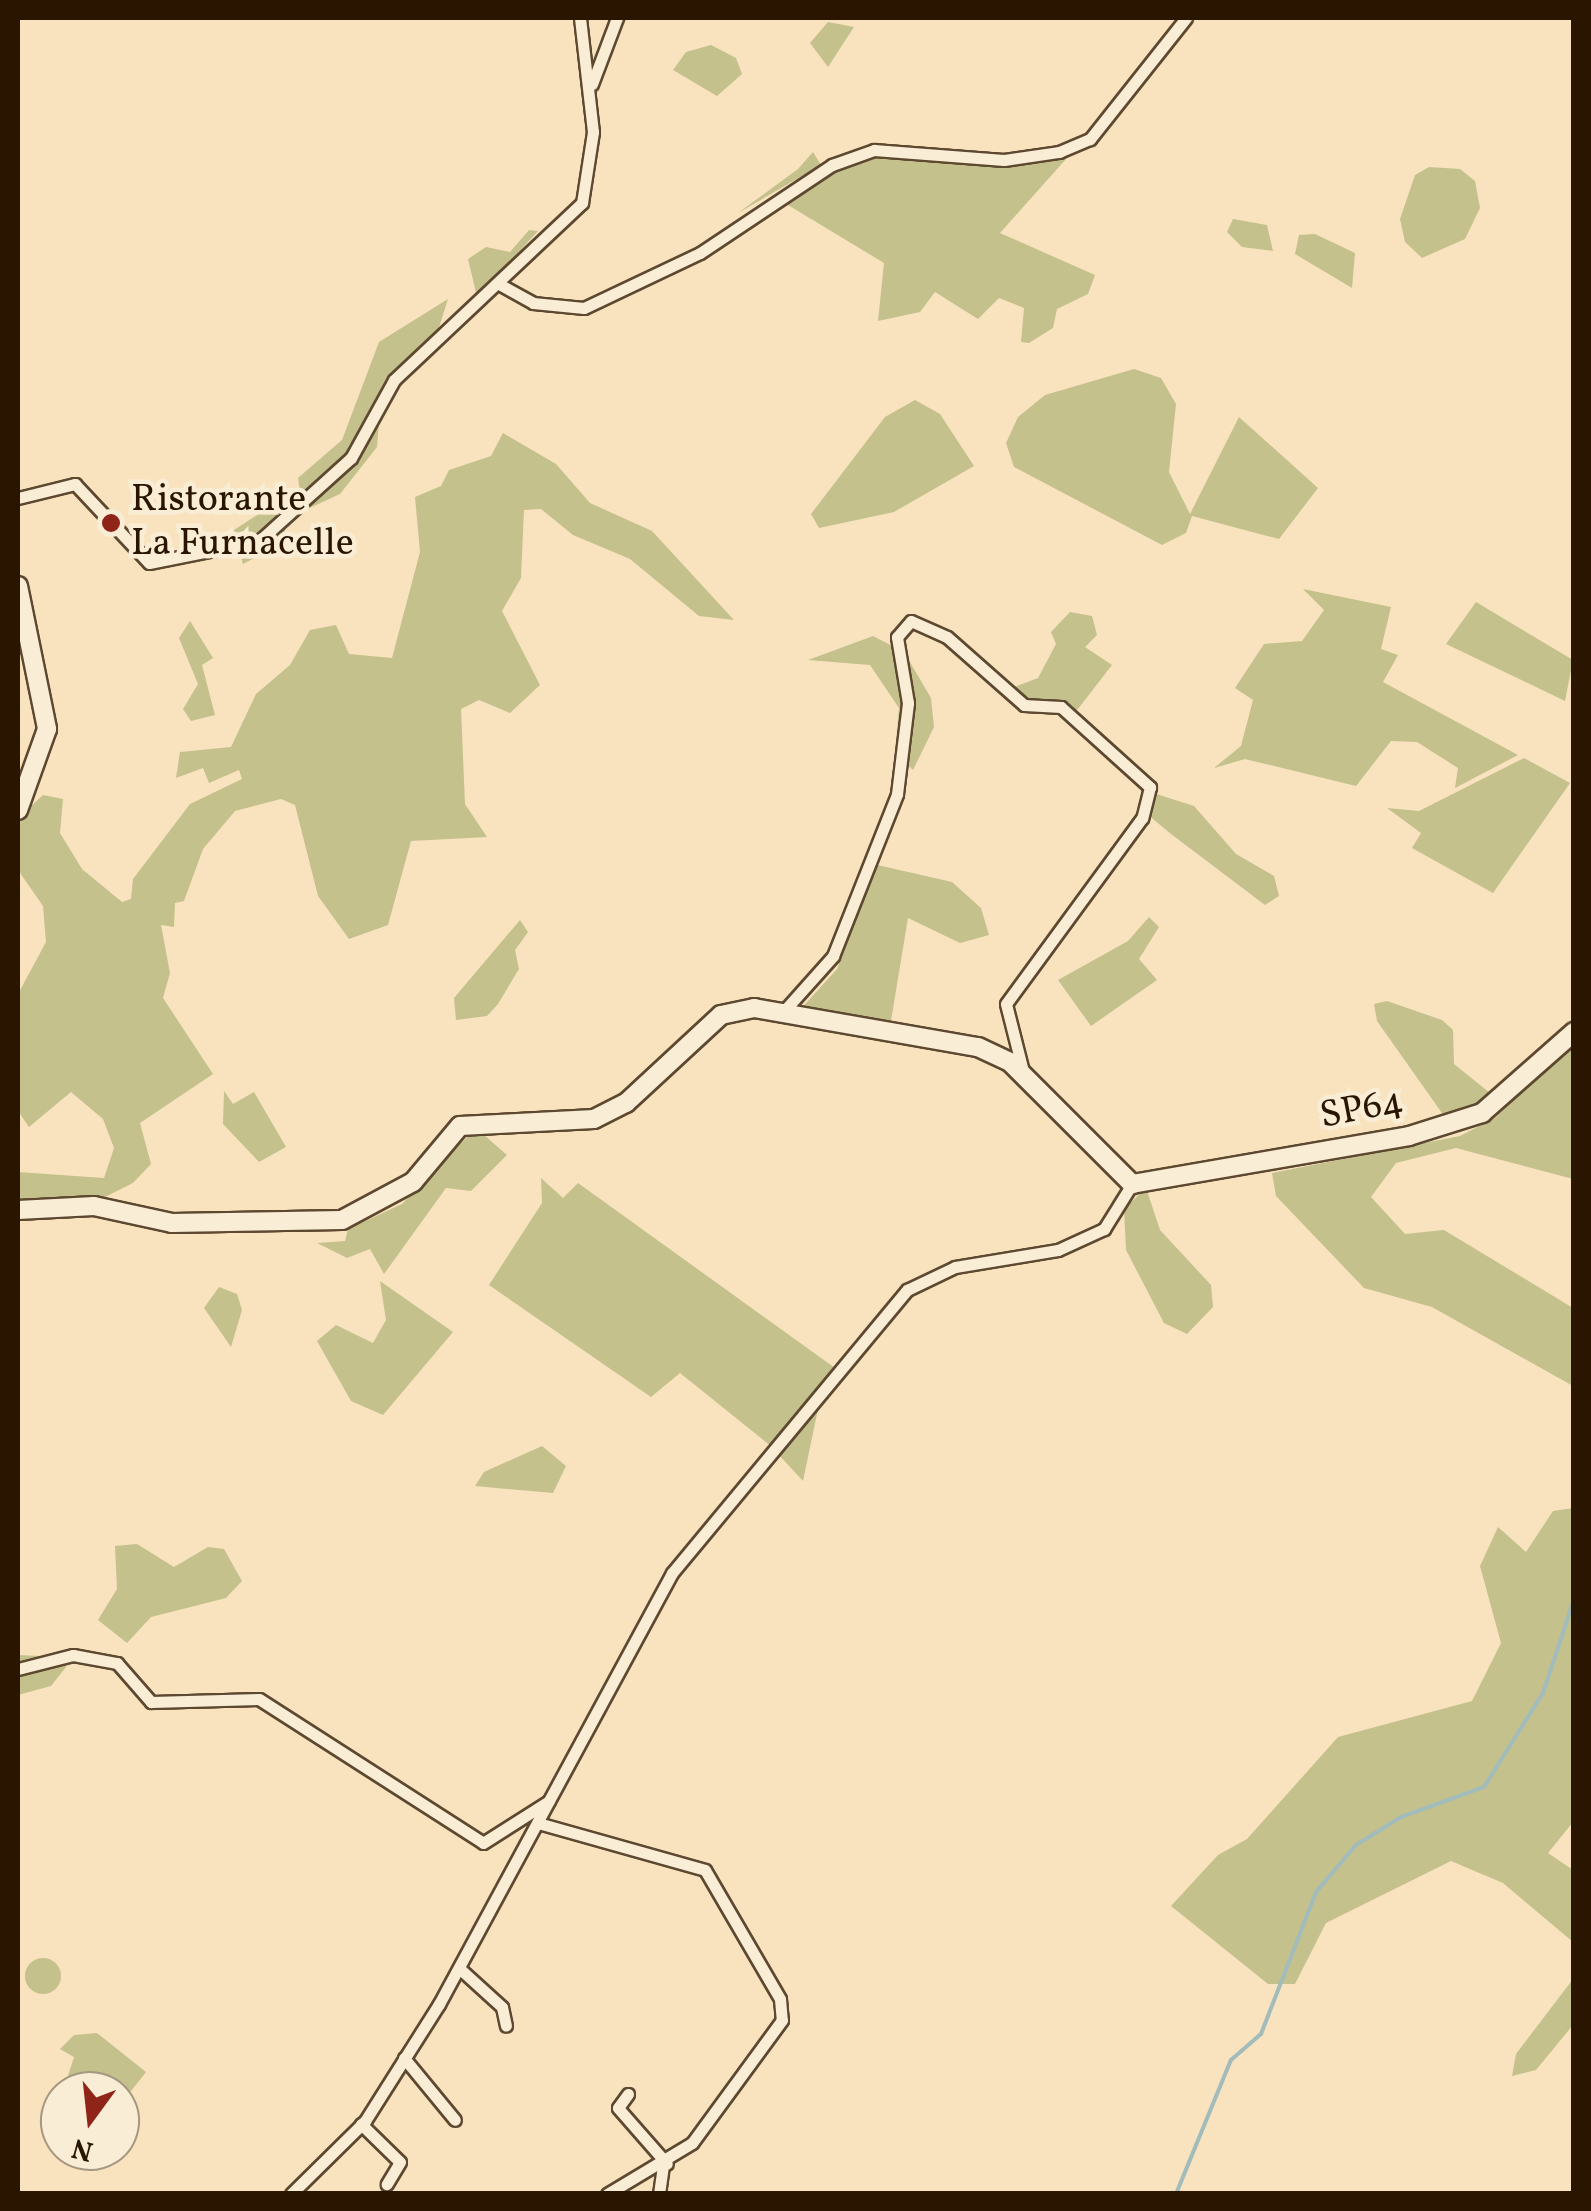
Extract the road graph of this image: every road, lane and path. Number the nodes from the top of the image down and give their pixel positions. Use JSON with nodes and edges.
{"nodes":[{"id":1,"x":580,"y":18,"type":"edge"},
{"id":2,"x":617,"y":18,"type":"edge"},
{"id":3,"x":1186,"y":18,"type":"edge"},
{"id":4,"x":590,"y":88,"type":"junction"},
{"id":5,"x":499,"y":284,"type":"junction"},
{"id":6,"x":18,"y":498,"type":"edge"},
{"id":7,"x":18,"y":586,"type":"edge"},
{"id":8,"x":18,"y":810,"type":"edge"},
{"id":9,"x":783,"y":1012,"type":"junction"},
{"id":10,"x":1574,"y":1032,"type":"edge"},
{"id":11,"x":1024,"y":1075,"type":"junction"},
{"id":12,"x":1132,"y":1184,"type":"junction"},
{"id":13,"x":18,"y":1210,"type":"edge"},
{"id":14,"x":18,"y":1669,"type":"edge"},
{"id":15,"x":551,"y":1800,"type":"junction"},
{"id":16,"x":538,"y":1823,"type":"junction"},
{"id":17,"x":459,"y":1968,"type":"junction"},
{"id":18,"x":506,"y":2026,"type":"dead end"},
{"id":19,"x":404,"y":2058,"type":"junction"},
{"id":20,"x":628,"y":2094,"type":"dead end"},
{"id":21,"x":455,"y":2120,"type":"dead end"},
{"id":22,"x":361,"y":2124,"type":"junction"},
{"id":23,"x":665,"y":2166,"type":"junction"},
{"id":24,"x":386,"y":2184,"type":"dead end"},
{"id":25,"x":292,"y":2194,"type":"edge"},
{"id":26,"x":607,"y":2194,"type":"edge"},
{"id":27,"x":659,"y":2194,"type":"edge"}],
"edges":[{"from":1,"to":4,"type":"street"},
{"from":2,"to":4,"type":"street"},
{"from":3,"to":5,"type":"street"},
{"from":4,"to":5,"type":"street"},
{"from":5,"to":6,"type":"street"},
{"from":7,"to":8,"type":"street"},
{"from":9,"to":11,"type":"street"},
{"from":9,"to":11,"type":"street"},
{"from":9,"to":13,"type":"street"},
{"from":10,"to":12,"type":"street","name":"SP64","number":"SP64"},
{"from":11,"to":12,"type":"street"},
{"from":12,"to":15,"type":"street"},
{"from":14,"to":15,"type":"street"},
{"from":15,"to":16,"type":"street"},
{"from":16,"to":17,"type":"street"},
{"from":16,"to":23,"type":"street"},
{"from":17,"to":18,"type":"street"},
{"from":17,"to":19,"type":"street"},
{"from":19,"to":21,"type":"street"},
{"from":19,"to":22,"type":"street"},
{"from":20,"to":23,"type":"street"},
{"from":22,"to":24,"type":"street"},
{"from":22,"to":25,"type":"street"},
{"from":23,"to":26,"type":"street"},
{"from":23,"to":27,"type":"street"}]}
